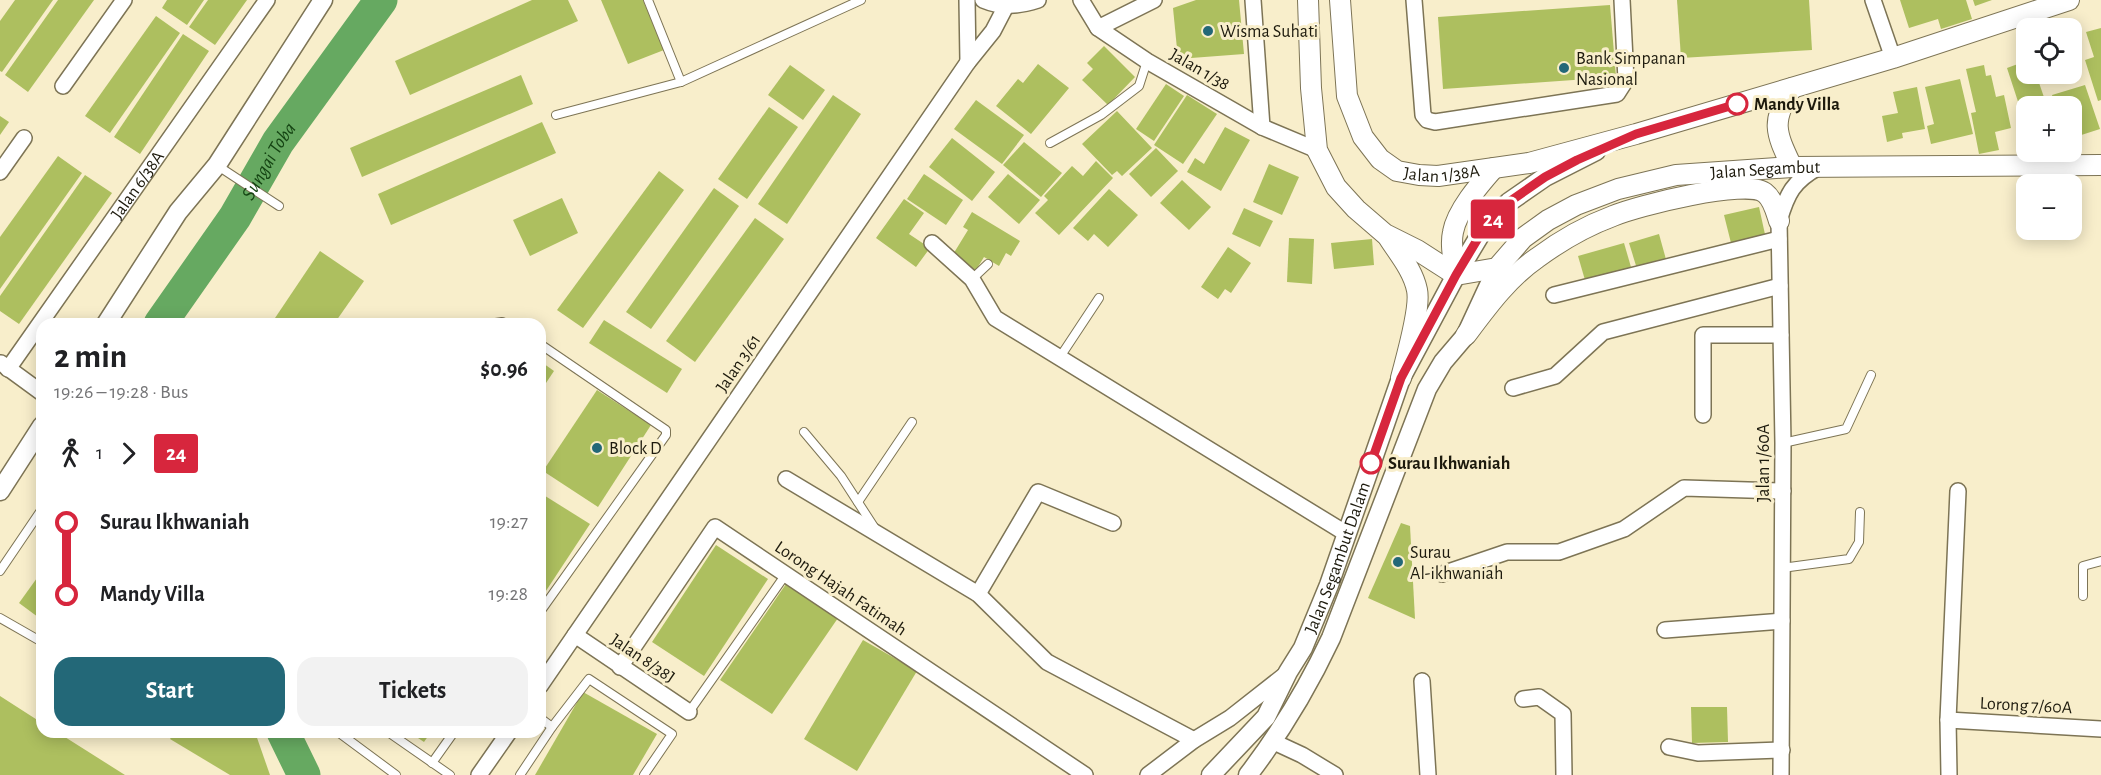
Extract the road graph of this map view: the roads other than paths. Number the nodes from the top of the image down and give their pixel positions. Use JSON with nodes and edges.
{"nodes":[{"id":1,"x":124,"y":0,"type":"edge"},
{"id":2,"x":267,"y":0,"type":"edge"},
{"id":3,"x":323,"y":0,"type":"edge"},
{"id":4,"x":648,"y":0,"type":"edge"},
{"id":5,"x":861,"y":0,"type":"edge"},
{"id":6,"x":967,"y":0,"type":"edge"},
{"id":7,"x":983,"y":0,"type":"edge"},
{"id":8,"x":1038,"y":0,"type":"edge"},
{"id":9,"x":1081,"y":0,"type":"edge"},
{"id":10,"x":1154,"y":0,"type":"edge"},
{"id":11,"x":1253,"y":0,"type":"edge"},
{"id":12,"x":1308,"y":0,"type":"edge"},
{"id":13,"x":1340,"y":0,"type":"edge"},
{"id":14,"x":1414,"y":0,"type":"edge"},
{"id":15,"x":1622,"y":0,"type":"edge"},
{"id":16,"x":1873,"y":0,"type":"edge"},
{"id":17,"x":2067,"y":0,"type":"edge"},
{"id":18,"x":1006,"y":6,"type":"junction"},
{"id":19,"x":1098,"y":28,"type":"junction"},
{"id":20,"x":1893,"y":58,"type":"junction"},
{"id":21,"x":1147,"y":60,"type":"junction"},
{"id":22,"x":968,"y":62,"type":"junction"},
{"id":23,"x":681,"y":82,"type":"junction"},
{"id":24,"x":63,"y":86,"type":"dead end"},
{"id":25,"x":1792,"y":88,"type":"junction"},
{"id":26,"x":556,"y":115,"type":"dead end"},
{"id":27,"x":1262,"y":126,"type":"junction"},
{"id":28,"x":1636,"y":134,"type":"junction"},
{"id":29,"x":24,"y":138,"type":"dead end"},
{"id":30,"x":1050,"y":143,"type":"dead end"},
{"id":31,"x":1317,"y":150,"type":"junction"},
{"id":32,"x":217,"y":165,"type":"junction"},
{"id":33,"x":2101,"y":165,"type":"edge"},
{"id":34,"x":1792,"y":167,"type":"junction"},
{"id":35,"x":1819,"y":167,"type":"junction"},
{"id":36,"x":1494,"y":168,"type":"junction"},
{"id":37,"x":0,"y":172,"type":"edge"},
{"id":38,"x":279,"y":206,"type":"dead end"},
{"id":39,"x":1779,"y":230,"type":"junction"},
{"id":40,"x":1385,"y":234,"type":"junction"},
{"id":41,"x":932,"y":243,"type":"dead end"},
{"id":42,"x":988,"y":264,"type":"dead end"},
{"id":43,"x":1497,"y":268,"type":"junction"},
{"id":44,"x":1456,"y":275,"type":"junction"},
{"id":45,"x":972,"y":279,"type":"junction"},
{"id":46,"x":1780,"y":286,"type":"junction"},
{"id":47,"x":1554,"y":295,"type":"dead end"},
{"id":48,"x":1099,"y":298,"type":"dead end"},
{"id":49,"x":38,"y":318,"type":"edge"},
{"id":50,"x":110,"y":318,"type":"edge"},
{"id":51,"x":36,"y":321,"type":"edge"},
{"id":52,"x":1466,"y":335,"type":"junction"},
{"id":53,"x":1781,"y":335,"type":"junction"},
{"id":54,"x":546,"y":348,"type":"edge"},
{"id":55,"x":1060,"y":357,"type":"junction"},
{"id":56,"x":4,"y":366,"type":"edge"},
{"id":57,"x":1871,"y":375,"type":"dead end"},
{"id":58,"x":1401,"y":378,"type":"junction"},
{"id":59,"x":1514,"y":388,"type":"dead end"},
{"id":60,"x":36,"y":389,"type":"edge"},
{"id":61,"x":1703,"y":415,"type":"dead end"},
{"id":62,"x":912,"y":422,"type":"dead end"},
{"id":63,"x":804,"y":432,"type":"dead end"},
{"id":64,"x":36,"y":435,"type":"edge"},
{"id":65,"x":1783,"y":443,"type":"junction"},
{"id":66,"x":786,"y":479,"type":"dead end"},
{"id":67,"x":0,"y":491,"type":"edge"},
{"id":68,"x":1783,"y":491,"type":"junction"},
{"id":69,"x":1958,"y":491,"type":"dead end"},
{"id":70,"x":858,"y":502,"type":"junction"},
{"id":71,"x":1860,"y":512,"type":"dead end"},
{"id":72,"x":36,"y":518,"type":"edge"},
{"id":73,"x":1113,"y":522,"type":"dead end"},
{"id":74,"x":878,"y":534,"type":"junction"},
{"id":75,"x":1347,"y":534,"type":"junction"},
{"id":76,"x":2101,"y":561,"type":"edge"},
{"id":77,"x":1782,"y":568,"type":"junction"},
{"id":78,"x":0,"y":571,"type":"edge"},
{"id":79,"x":786,"y":574,"type":"junction"},
{"id":80,"x":1442,"y":574,"type":"dead end"},
{"id":81,"x":978,"y":594,"type":"junction"},
{"id":82,"x":2083,"y":596,"type":"dead end"},
{"id":83,"x":546,"y":604,"type":"edge"},
{"id":84,"x":0,"y":618,"type":"edge"},
{"id":85,"x":1782,"y":621,"type":"junction"},
{"id":86,"x":1665,"y":630,"type":"dead end"},
{"id":87,"x":575,"y":635,"type":"junction"},
{"id":88,"x":36,"y":639,"type":"edge"},
{"id":89,"x":620,"y":667,"type":"junction"},
{"id":90,"x":1288,"y":672,"type":"junction"},
{"id":91,"x":546,"y":677,"type":"edge"},
{"id":92,"x":1422,"y":681,"type":"dead end"},
{"id":93,"x":1522,"y":699,"type":"dead end"},
{"id":94,"x":689,"y":712,"type":"joint"},
{"id":95,"x":1948,"y":720,"type":"junction"},
{"id":96,"x":546,"y":723,"type":"edge"},
{"id":97,"x":552,"y":728,"type":"junction"},
{"id":98,"x":2101,"y":729,"type":"edge"},
{"id":99,"x":546,"y":737,"type":"edge"},
{"id":100,"x":346,"y":738,"type":"edge"},
{"id":101,"x":397,"y":738,"type":"edge"},
{"id":102,"x":450,"y":738,"type":"edge"},
{"id":103,"x":505,"y":738,"type":"edge"},
{"id":104,"x":545,"y":738,"type":"edge"},
{"id":105,"x":1194,"y":740,"type":"junction"},
{"id":106,"x":1274,"y":742,"type":"junction"},
{"id":107,"x":1669,"y":747,"type":"dead end"},
{"id":108,"x":1782,"y":750,"type":"junction"},
{"id":109,"x":432,"y":763,"type":"junction"},
{"id":110,"x":396,"y":775,"type":"edge"},
{"id":111,"x":450,"y":775,"type":"edge"},
{"id":112,"x":479,"y":775,"type":"edge"},
{"id":113,"x":520,"y":775,"type":"edge"},
{"id":114,"x":644,"y":775,"type":"edge"},
{"id":115,"x":1085,"y":775,"type":"edge"},
{"id":116,"x":1148,"y":775,"type":"edge"},
{"id":117,"x":1211,"y":775,"type":"edge"},
{"id":118,"x":1248,"y":775,"type":"edge"},
{"id":119,"x":1335,"y":775,"type":"edge"},
{"id":120,"x":1428,"y":775,"type":"edge"},
{"id":121,"x":1564,"y":775,"type":"edge"},
{"id":122,"x":1781,"y":775,"type":"edge"},
{"id":123,"x":1949,"y":775,"type":"edge"}],
"edges":[{"from":1,"to":24,"type":"street"},
{"from":2,"to":49,"type":"street","name":"Jalan 6/38A"},
{"from":3,"to":32,"type":"street"},
{"from":4,"to":23,"type":"lane"},
{"from":5,"to":23,"type":"lane"},
{"from":6,"to":22,"type":"street"},
{"from":7,"to":18,"type":"street"},
{"from":8,"to":18,"type":"street"},
{"from":9,"to":19,"type":"street","name":"Jalan 1/38"},
{"from":10,"to":19,"type":"street"},
{"from":11,"to":27,"type":"street"},
{"from":12,"to":31,"type":"main road"},
{"from":13,"to":36,"type":"main road","name":"Jalan 1/38A"},
{"from":14,"to":15,"type":"street"},
{"from":16,"to":20,"type":"street"},
{"from":17,"to":20,"type":"main road"},
{"from":18,"to":22,"type":"street","name":"Jalan 3/61"},
{"from":19,"to":21,"type":"street","name":"Jalan 1/38"},
{"from":20,"to":25,"type":"main road"},
{"from":21,"to":27,"type":"street","name":"Jalan 1/38"},
{"from":21,"to":30,"type":"lane"},
{"from":22,"to":87,"type":"street","name":"Jalan 3/61"},
{"from":23,"to":26,"type":"lane"},
{"from":25,"to":28,"type":"main road"},
{"from":25,"to":34,"type":"main road"},
{"from":27,"to":31,"type":"street","name":"Jalan 1/38"},
{"from":28,"to":36,"type":"main road","name":"Jalan 1/38A"},
{"from":28,"to":44,"type":"street","name":"Jalan Segambut Dalam"},
{"from":29,"to":37,"type":"street"},
{"from":31,"to":40,"type":"main road"},
{"from":32,"to":38,"type":"lane"},
{"from":32,"to":50,"type":"street"},
{"from":33,"to":35,"type":"main road","name":"Jalan Segambut"},
{"from":34,"to":35,"type":"main road","name":"Jalan Segambut"},
{"from":34,"to":43,"type":"main road","name":"Jalan Segambut"},
{"from":35,"to":39,"type":"street","name":"Jalan 1/60A"},
{"from":36,"to":44,"type":"main road"},
{"from":39,"to":46,"type":"street","name":"Jalan 1/60A"},
{"from":39,"to":47,"type":"street"},
{"from":39,"to":52,"type":"main road"},
{"from":40,"to":44,"type":"main road"},
{"from":40,"to":58,"type":"main road"},
{"from":41,"to":45,"type":"street"},
{"from":42,"to":45,"type":"lane"},
{"from":43,"to":44,"type":"main road"},
{"from":43,"to":52,"type":"street","name":"Jalan Segambut Dalam"},
{"from":44,"to":58,"type":"street","name":"Jalan Segambut Dalam"},
{"from":45,"to":55,"type":"street"},
{"from":46,"to":53,"type":"street","name":"Jalan 1/60A"},
{"from":46,"to":59,"type":"street"},
{"from":48,"to":55,"type":"lane"},
{"from":51,"to":56,"type":"street","name":"Jalan 6/38A"},
{"from":52,"to":106,"type":"street","name":"Jalan Segambut Dalam"},
{"from":53,"to":61,"type":"street"},
{"from":53,"to":65,"type":"street","name":"Jalan 1/60A"},
{"from":54,"to":83,"type":"lane"},
{"from":55,"to":75,"type":"street"},
{"from":56,"to":60,"type":"street"},
{"from":57,"to":65,"type":"lane"},
{"from":58,"to":75,"type":"street","name":"Jalan Segambut Dalam"},
{"from":62,"to":70,"type":"lane"},
{"from":63,"to":70,"type":"lane"},
{"from":64,"to":67,"type":"street"},
{"from":65,"to":68,"type":"street","name":"Jalan 1/60A"},
{"from":66,"to":74,"type":"street"},
{"from":68,"to":77,"type":"street","name":"Jalan 1/60A"},
{"from":68,"to":80,"type":"street"},
{"from":69,"to":95,"type":"street"},
{"from":70,"to":74,"type":"lane"},
{"from":71,"to":77,"type":"lane"},
{"from":72,"to":78,"type":"lane"},
{"from":73,"to":81,"type":"street"},
{"from":74,"to":81,"type":"street"},
{"from":75,"to":90,"type":"street","name":"Jalan Segambut Dalam"},
{"from":76,"to":82,"type":"lane"},
{"from":77,"to":85,"type":"street","name":"Jalan 1/60A"},
{"from":79,"to":89,"type":"street","name":"Lorong Hajah Fatimah"},
{"from":79,"to":94,"type":"lane"},
{"from":79,"to":115,"type":"street","name":"Lorong Hajah Fatimah"},
{"from":81,"to":105,"type":"street"},
{"from":84,"to":88,"type":"lane"},
{"from":85,"to":86,"type":"street"},
{"from":85,"to":108,"type":"street","name":"Jalan 1/60A"},
{"from":87,"to":89,"type":"street","name":"Jalan 8/38J"},
{"from":87,"to":91,"type":"street","name":"Jalan 3/61"},
{"from":89,"to":94,"type":"street","name":"Jalan 8/38J"},
{"from":90,"to":105,"type":"street"},
{"from":90,"to":117,"type":"street","name":"Jalan Segambut Dalam"},
{"from":92,"to":120,"type":"street"},
{"from":93,"to":121,"type":"street"},
{"from":95,"to":98,"type":"street","name":"Lorong 7/60A"},
{"from":95,"to":123,"type":"street"},
{"from":96,"to":97,"type":"lane"},
{"from":97,"to":99,"type":"lane"},
{"from":97,"to":114,"type":"lane"},
{"from":100,"to":110,"type":"lane"},
{"from":101,"to":109,"type":"lane"},
{"from":102,"to":109,"type":"lane"},
{"from":103,"to":112,"type":"street"},
{"from":104,"to":113,"type":"lane"},
{"from":105,"to":116,"type":"street"},
{"from":106,"to":118,"type":"street","name":"Jalan Segambut Dalam"},
{"from":106,"to":119,"type":"street"},
{"from":107,"to":108,"type":"street"},
{"from":108,"to":122,"type":"street","name":"Jalan 1/60A"},
{"from":109,"to":111,"type":"lane"}]}
